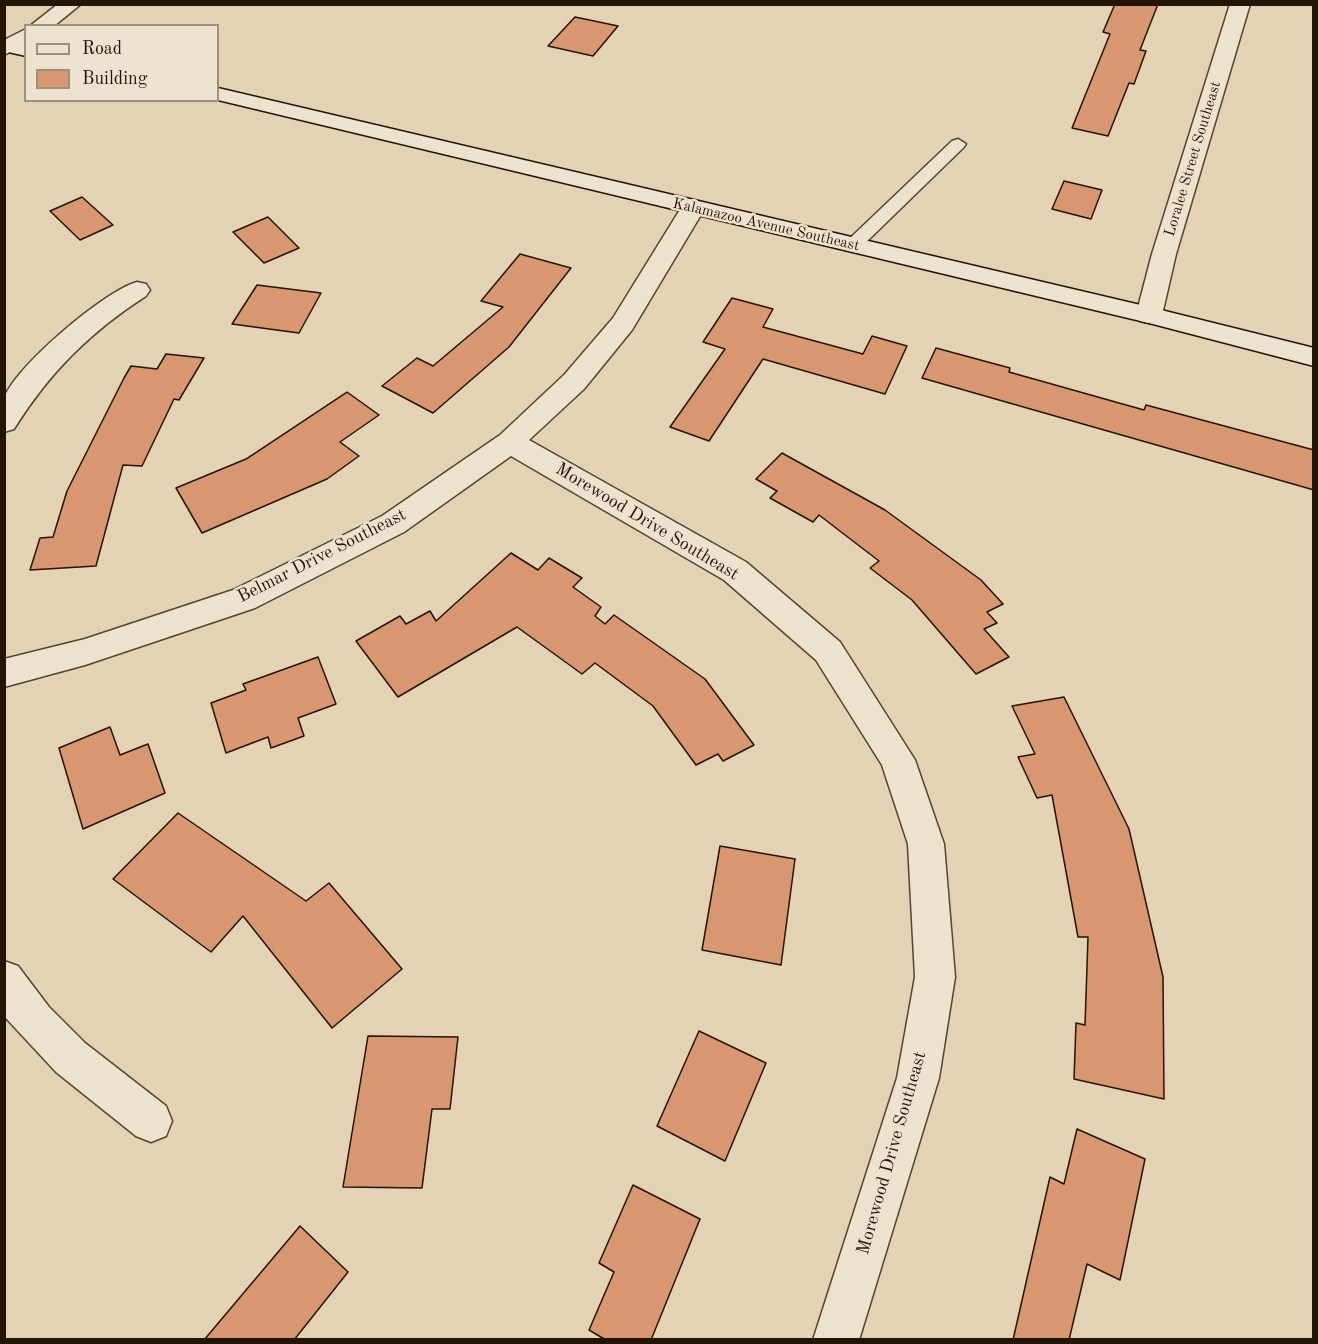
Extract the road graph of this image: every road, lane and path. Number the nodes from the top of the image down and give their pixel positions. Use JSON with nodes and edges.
{"nodes":[{"id":1,"x":72,"y":4,"type":"edge"},
{"id":2,"x":1240,"y":4,"type":"edge"},
{"id":3,"x":43,"y":24,"type":"edge"},
{"id":4,"x":219,"y":94,"type":"edge"},
{"id":5,"x":958,"y":144,"type":"dead end"},
{"id":6,"x":693,"y":208,"type":"junction"},
{"id":7,"x":852,"y":246,"type":"junction"},
{"id":8,"x":137,"y":290,"type":"dead end"},
{"id":9,"x":1149,"y":315,"type":"junction"},
{"id":10,"x":1314,"y":357,"type":"edge"},
{"id":11,"x":4,"y":423,"type":"edge"},
{"id":12,"x":510,"y":442,"type":"junction"},
{"id":13,"x":4,"y":673,"type":"edge"},
{"id":14,"x":4,"y":980,"type":"edge"},
{"id":15,"x":151,"y":1121,"type":"dead end"},
{"id":16,"x":836,"y":1340,"type":"edge"}],
"edges":[{"from":1,"to":3,"type":"street"},
{"from":2,"to":9,"type":"street","name":"Loralee Street Southeast"},
{"from":4,"to":6,"type":"street","name":"Kalamazoo Avenue Southeast"},
{"from":5,"to":7,"type":"lane"},
{"from":6,"to":7,"type":"street","name":"Kalamazoo Avenue Southeast"},
{"from":6,"to":12,"type":"street","name":"Belmar Drive Southeast"},
{"from":7,"to":9,"type":"street","name":"Kalamazoo Avenue Southeast"},
{"from":8,"to":11,"type":"street"},
{"from":9,"to":10,"type":"street","name":"Kalamazoo Avenue Southeast"},
{"from":12,"to":13,"type":"street","name":"Belmar Drive Southeast"},
{"from":12,"to":16,"type":"street","name":"Morewood Drive Southeast"},
{"from":14,"to":15,"type":"street"}]}
